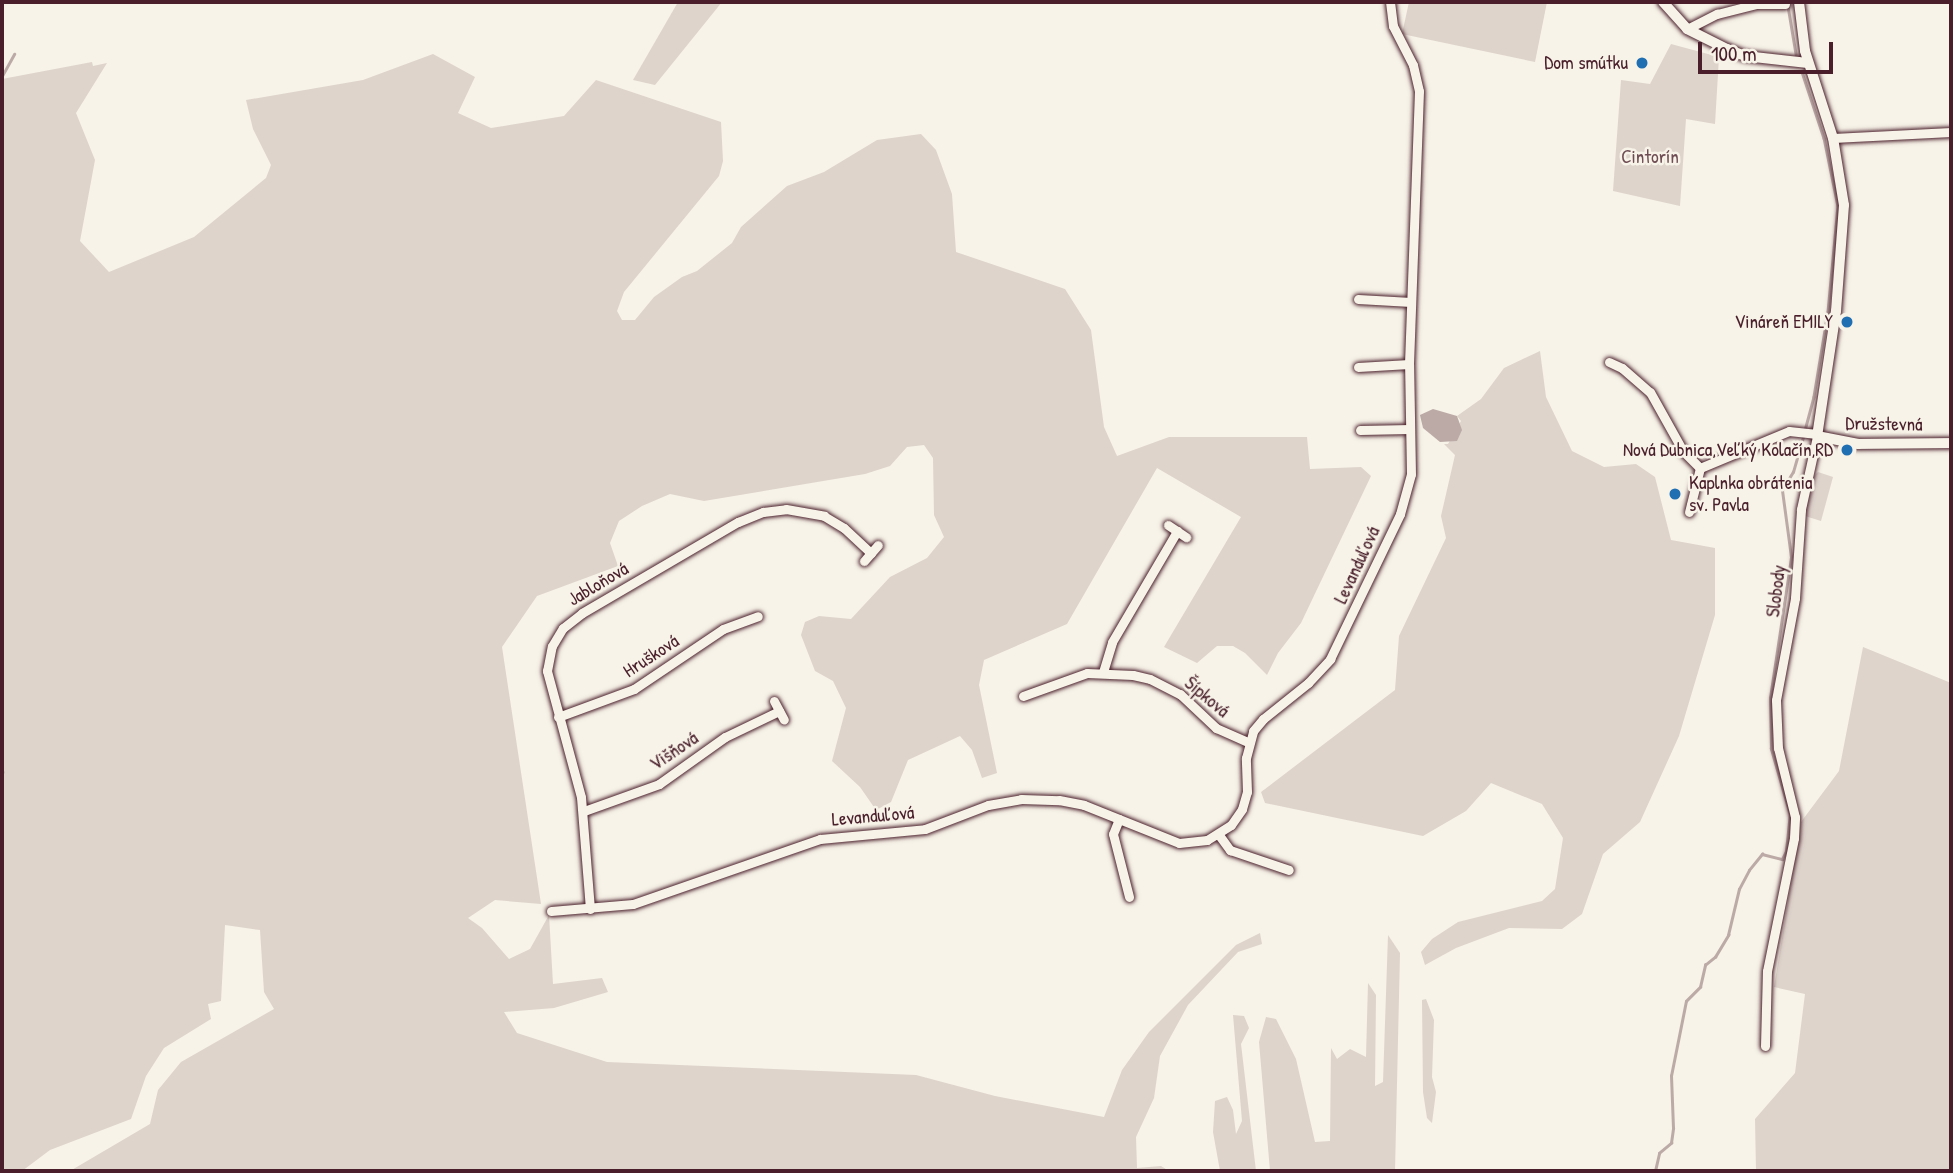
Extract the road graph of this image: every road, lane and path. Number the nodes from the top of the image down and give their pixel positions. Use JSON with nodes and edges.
{"nodes":[{"id":1,"x":1390,"y":2,"type":"edge"},
{"id":2,"x":1663,"y":2,"type":"edge"},
{"id":3,"x":1799,"y":2,"type":"edge"},
{"id":4,"x":1785,"y":4,"type":"dead end"},
{"id":5,"x":1688,"y":29,"type":"junction"},
{"id":6,"x":1808,"y":63,"type":"junction"},
{"id":7,"x":1951,"y":132,"type":"edge"},
{"id":8,"x":1833,"y":138,"type":"junction"},
{"id":9,"x":1358,"y":299,"type":"dead end"},
{"id":10,"x":1411,"y":302,"type":"junction"},
{"id":11,"x":1609,"y":362,"type":"dead end"},
{"id":12,"x":1409,"y":364,"type":"junction"},
{"id":13,"x":1358,"y":367,"type":"dead end"},
{"id":14,"x":1410,"y":429,"type":"junction"},
{"id":15,"x":1360,"y":430,"type":"dead end"},
{"id":16,"x":1811,"y":433,"type":"junction"},
{"id":17,"x":1951,"y":443,"type":"edge"},
{"id":18,"x":1700,"y":468,"type":"junction"},
{"id":19,"x":1689,"y":512,"type":"dead end"},
{"id":20,"x":1168,"y":526,"type":"dead end"},
{"id":21,"x":1177,"y":531,"type":"junction"},
{"id":22,"x":1186,"y":537,"type":"dead end"},
{"id":23,"x":878,"y":545,"type":"dead end"},
{"id":24,"x":871,"y":553,"type":"junction"},
{"id":25,"x":863,"y":561,"type":"dead end"},
{"id":26,"x":758,"y":616,"type":"dead end"},
{"id":27,"x":1103,"y":672,"type":"junction"},
{"id":28,"x":1023,"y":696,"type":"dead end"},
{"id":29,"x":774,"y":701,"type":"dead end"},
{"id":30,"x":779,"y":710,"type":"junction"},
{"id":31,"x":558,"y":717,"type":"junction"},
{"id":32,"x":784,"y":720,"type":"dead end"},
{"id":33,"x":1248,"y":742,"type":"junction"},
{"id":34,"x":584,"y":811,"type":"junction"},
{"id":35,"x":1119,"y":818,"type":"junction"},
{"id":36,"x":1219,"y":835,"type":"junction"},
{"id":37,"x":1289,"y":870,"type":"dead end"},
{"id":38,"x":1129,"y":897,"type":"dead end"},
{"id":39,"x":590,"y":909,"type":"junction"},
{"id":40,"x":551,"y":911,"type":"dead end"},
{"id":41,"x":1765,"y":1046,"type":"dead end"}],
"edges":[{"from":1,"to":10,"type":"street","name":"Levanduľová"},
{"from":2,"to":5,"type":"street"},
{"from":3,"to":6,"type":"street","name":"Slobody"},
{"from":4,"to":5,"type":"street"},
{"from":5,"to":6,"type":"street"},
{"from":6,"to":8,"type":"street","name":"Slobody"},
{"from":7,"to":8,"type":"street"},
{"from":8,"to":16,"type":"street","name":"Slobody"},
{"from":9,"to":10,"type":"street"},
{"from":10,"to":12,"type":"street","name":"Levanduľová"},
{"from":11,"to":18,"type":"street"},
{"from":12,"to":13,"type":"street"},
{"from":12,"to":14,"type":"street","name":"Levanduľová"},
{"from":14,"to":15,"type":"street"},
{"from":14,"to":33,"type":"street","name":"Levanduľová"},
{"from":16,"to":17,"type":"street","name":"Družstevná"},
{"from":16,"to":18,"type":"street","name":"Družstevná"},
{"from":16,"to":41,"type":"street","name":"Slobody"},
{"from":18,"to":19,"type":"street"},
{"from":20,"to":21,"type":"street"},
{"from":21,"to":22,"type":"street"},
{"from":21,"to":27,"type":"street"},
{"from":23,"to":24,"type":"street"},
{"from":24,"to":25,"type":"street"},
{"from":24,"to":31,"type":"street","name":"Jabloňová"},
{"from":26,"to":31,"type":"street","name":"Hrušková"},
{"from":27,"to":28,"type":"street","name":"Šípková"},
{"from":27,"to":33,"type":"street","name":"Šípková"},
{"from":29,"to":30,"type":"street"},
{"from":30,"to":32,"type":"street"},
{"from":30,"to":34,"type":"street","name":"Višňová"},
{"from":31,"to":34,"type":"street","name":"Jabloňová"},
{"from":33,"to":36,"type":"street"},
{"from":34,"to":39,"type":"street","name":"Jabloňová"},
{"from":35,"to":36,"type":"street","name":"Levanduľová"},
{"from":35,"to":38,"type":"street"},
{"from":35,"to":39,"type":"street","name":"Levanduľová"},
{"from":36,"to":37,"type":"street"},
{"from":39,"to":40,"type":"street","name":"Levanduľová"}]}
